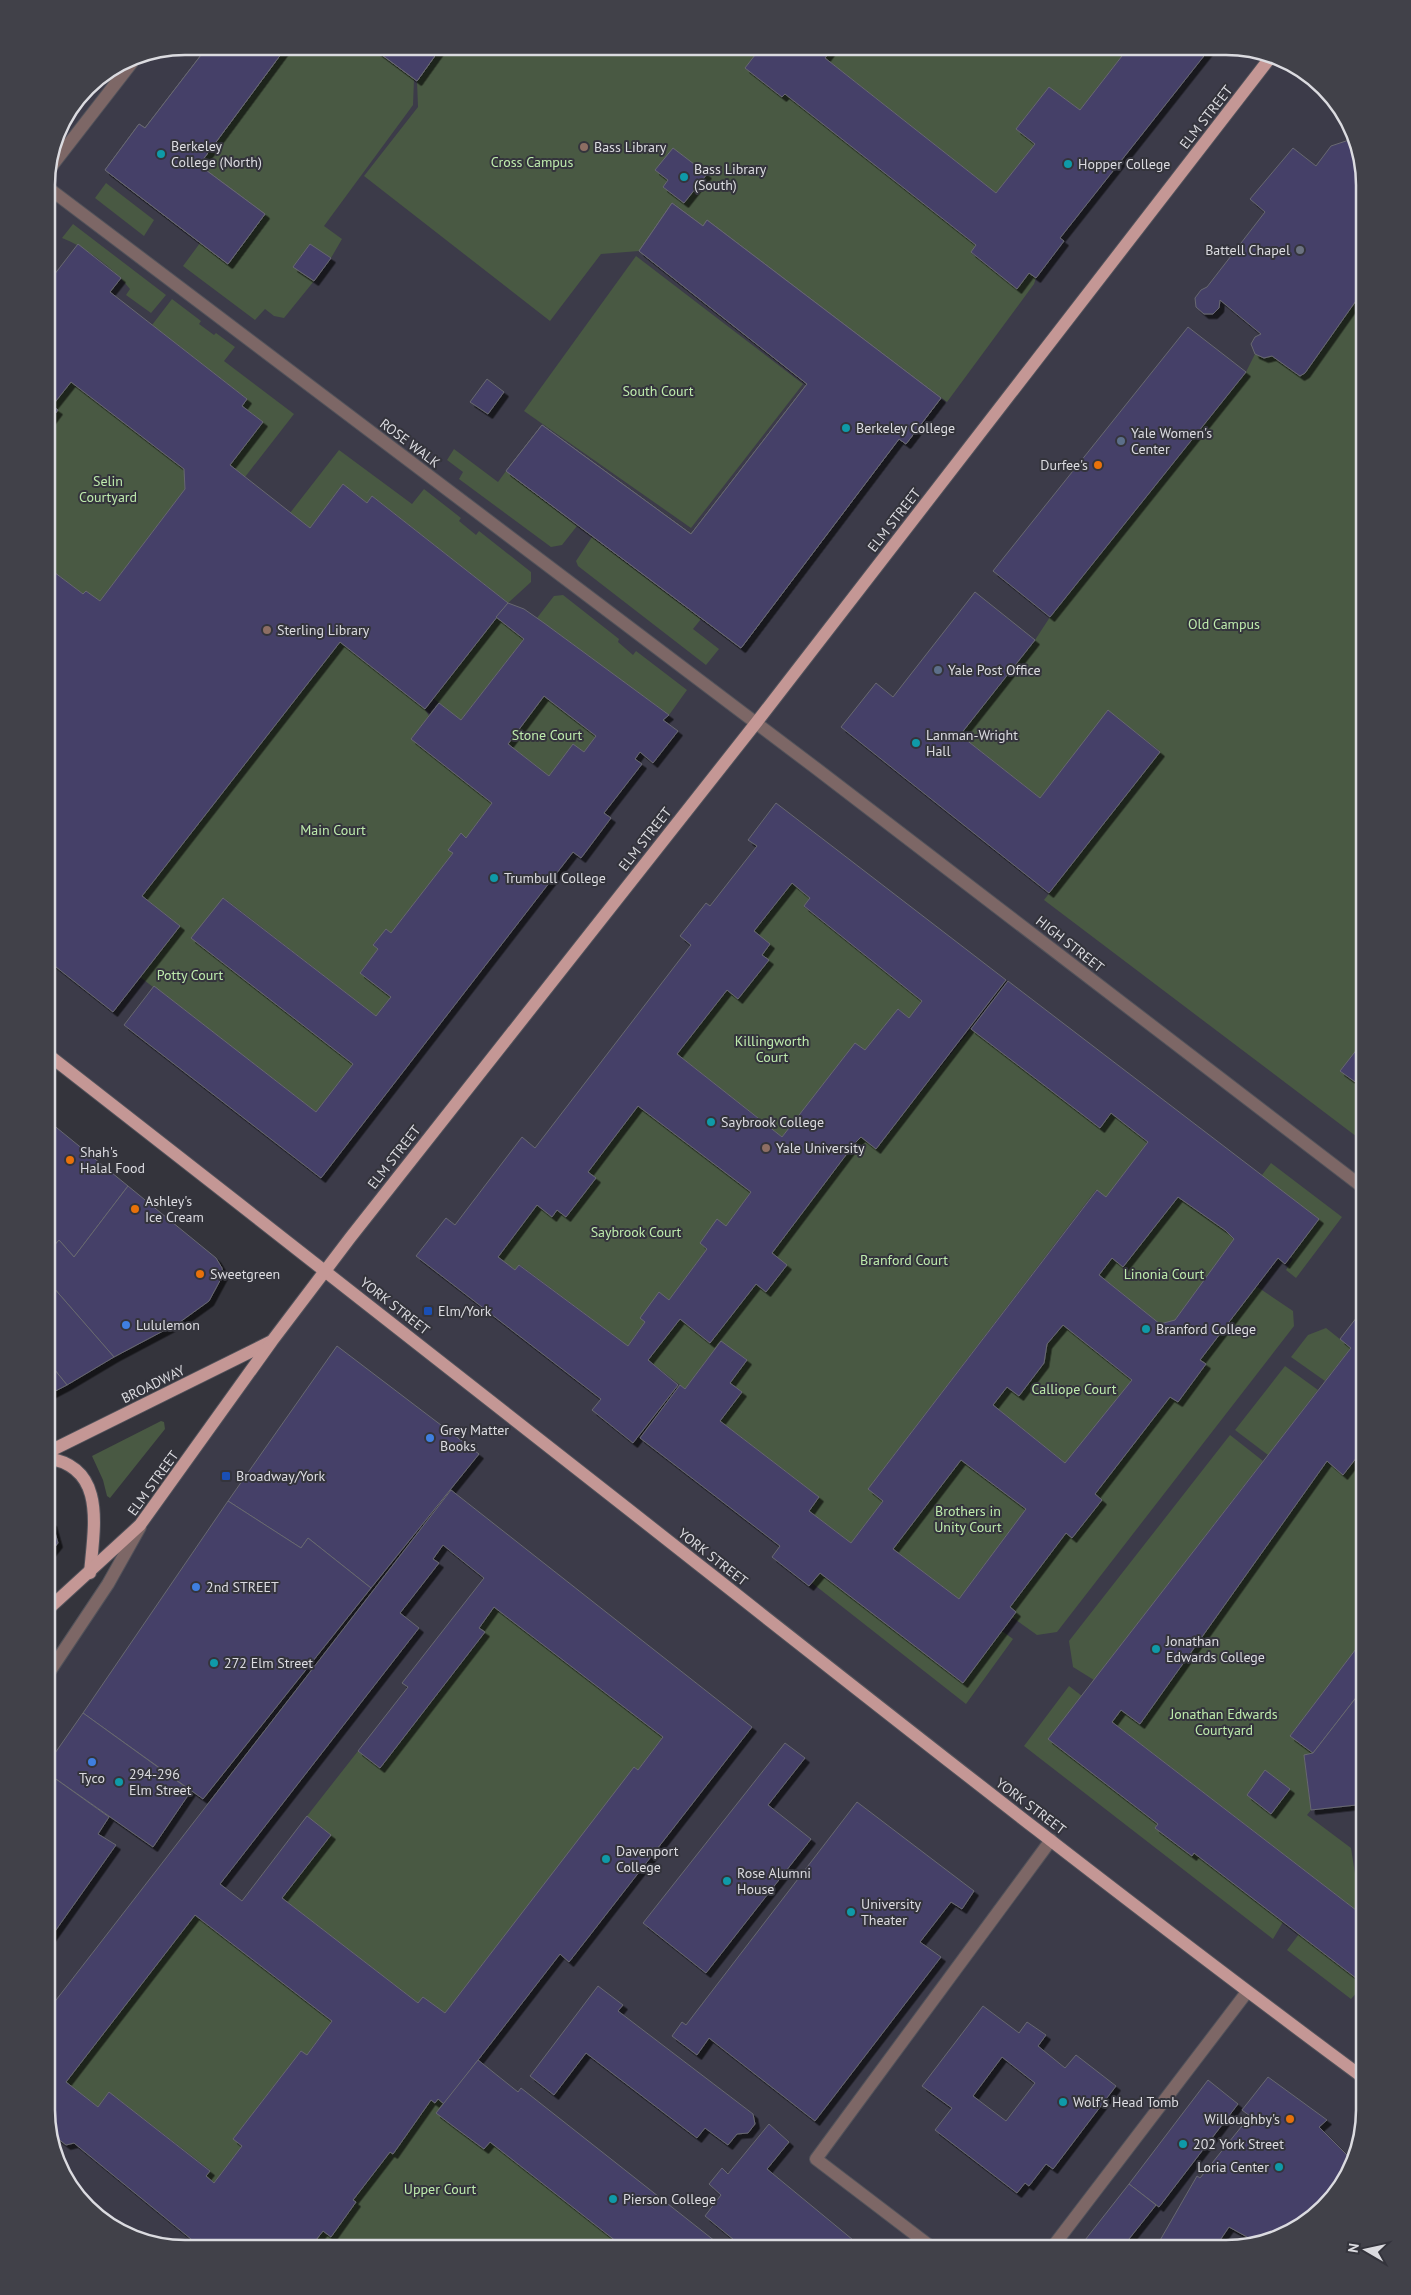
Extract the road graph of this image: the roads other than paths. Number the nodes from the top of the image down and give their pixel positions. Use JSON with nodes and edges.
{"nodes":[{"id":1,"x":1267,"y":62,"type":"edge"},
{"id":2,"x":128,"y":68,"type":"edge"},
{"id":3,"x":57,"y":160,"type":"edge"},
{"id":4,"x":55,"y":194,"type":"edge"},
{"id":5,"x":756,"y":723,"type":"junction"},
{"id":6,"x":55,"y":1060,"type":"edge"},
{"id":7,"x":1356,"y":1183,"type":"edge"},
{"id":8,"x":326,"y":1270,"type":"junction"},
{"id":9,"x":272,"y":1341,"type":"junction"},
{"id":10,"x":55,"y":1450,"type":"edge"},
{"id":11,"x":55,"y":1459,"type":"edge"},
{"id":12,"x":140,"y":1525,"type":"junction"},
{"id":13,"x":90,"y":1573,"type":"junction"},
{"id":14,"x":55,"y":1603,"type":"edge"},
{"id":15,"x":55,"y":1664,"type":"edge"},
{"id":16,"x":1051,"y":1840,"type":"junction"},
{"id":17,"x":1247,"y":1992,"type":"junction"},
{"id":18,"x":1356,"y":2072,"type":"edge"},
{"id":19,"x":922,"y":2240,"type":"edge"},
{"id":20,"x":1058,"y":2240,"type":"edge"}],
"edges":[{"from":1,"to":5,"type":"main road","name":"ELM STREET"},
{"from":2,"to":3,"type":"street"},
{"from":4,"to":5,"type":"street","name":"ROSE WALK"},
{"from":5,"to":7,"type":"street","name":"HIGH STREET"},
{"from":5,"to":8,"type":"main road","name":"ELM STREET"},
{"from":6,"to":8,"type":"main road","name":"YORK STREET"},
{"from":8,"to":9,"type":"main road","name":"ELM STREET"},
{"from":8,"to":16,"type":"main road","name":"YORK STREET"},
{"from":9,"to":10,"type":"main road","name":"BROADWAY"},
{"from":9,"to":12,"type":"main road","name":"ELM STREET"},
{"from":11,"to":13,"type":"main road"},
{"from":12,"to":13,"type":"main road"},
{"from":12,"to":15,"type":"street","name":"ELM STREET"},
{"from":13,"to":14,"type":"main road"},
{"from":16,"to":17,"type":"main road","name":"YORK STREET"},
{"from":16,"to":19,"type":"street"},
{"from":17,"to":18,"type":"main road","name":"YORK STREET"},
{"from":17,"to":20,"type":"street"}]}
